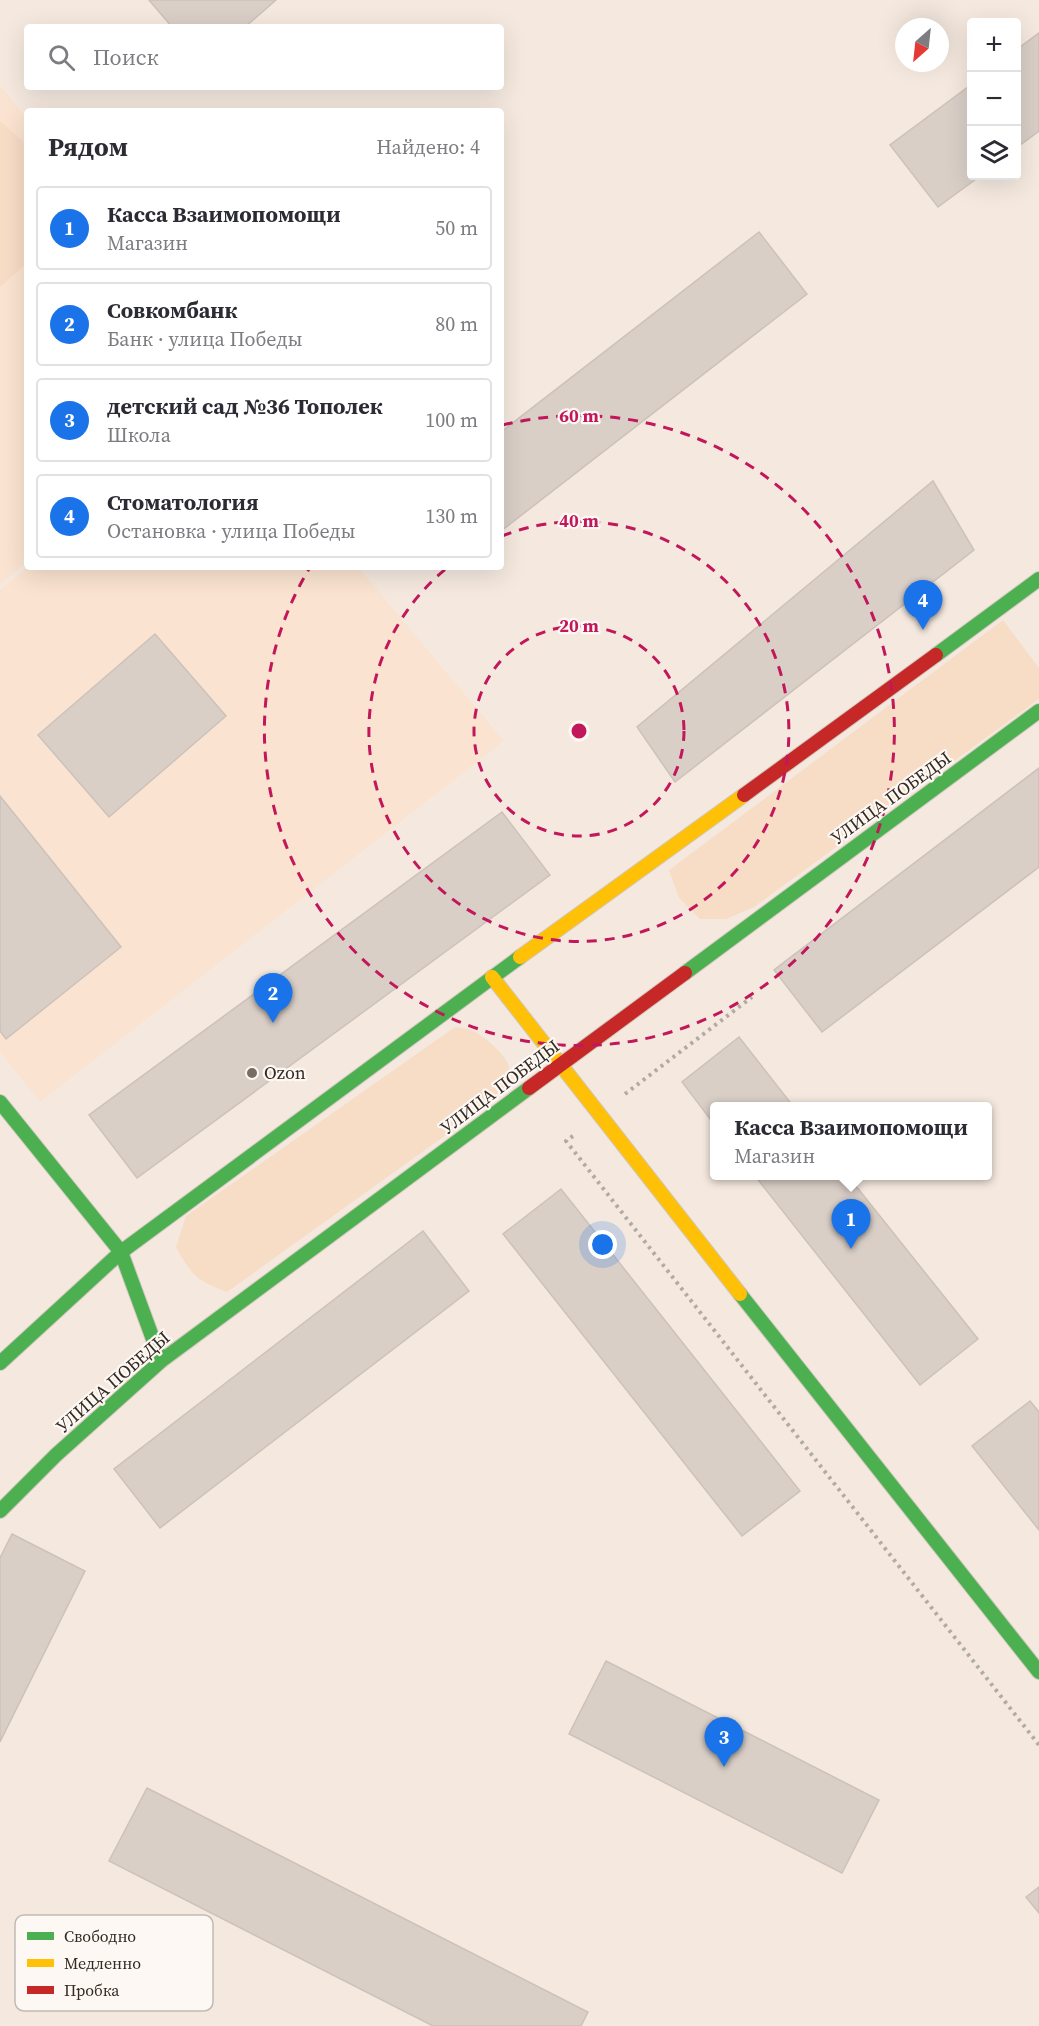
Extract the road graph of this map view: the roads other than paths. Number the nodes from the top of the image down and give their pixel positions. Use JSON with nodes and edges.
{"nodes":[{"id":1,"x":1039,"y":579,"type":"edge"},
{"id":2,"x":1039,"y":711,"type":"edge"},
{"id":3,"x":492,"y":977,"type":"junction"},
{"id":4,"x":559,"y":1066,"type":"junction"},
{"id":5,"x":0,"y":1102,"type":"edge"},
{"id":6,"x":121,"y":1251,"type":"junction"},
{"id":7,"x":161,"y":1361,"type":"junction"},
{"id":8,"x":0,"y":1363,"type":"edge"},
{"id":9,"x":0,"y":1511,"type":"edge"},
{"id":10,"x":1039,"y":1672,"type":"edge"}],
"edges":[{"from":1,"to":3,"type":"street"},
{"from":2,"to":4,"type":"street","name":"УЛИЦА ПОБЕДЫ"},
{"from":3,"to":4,"type":"street"},
{"from":3,"to":6,"type":"street"},
{"from":4,"to":7,"type":"street","name":"УЛИЦА ПОБЕДЫ"},
{"from":4,"to":10,"type":"street"},
{"from":5,"to":6,"type":"street"},
{"from":6,"to":7,"type":"street"},
{"from":6,"to":8,"type":"street"},
{"from":7,"to":9,"type":"street","name":"УЛИЦА ПОБЕДЫ"}]}
